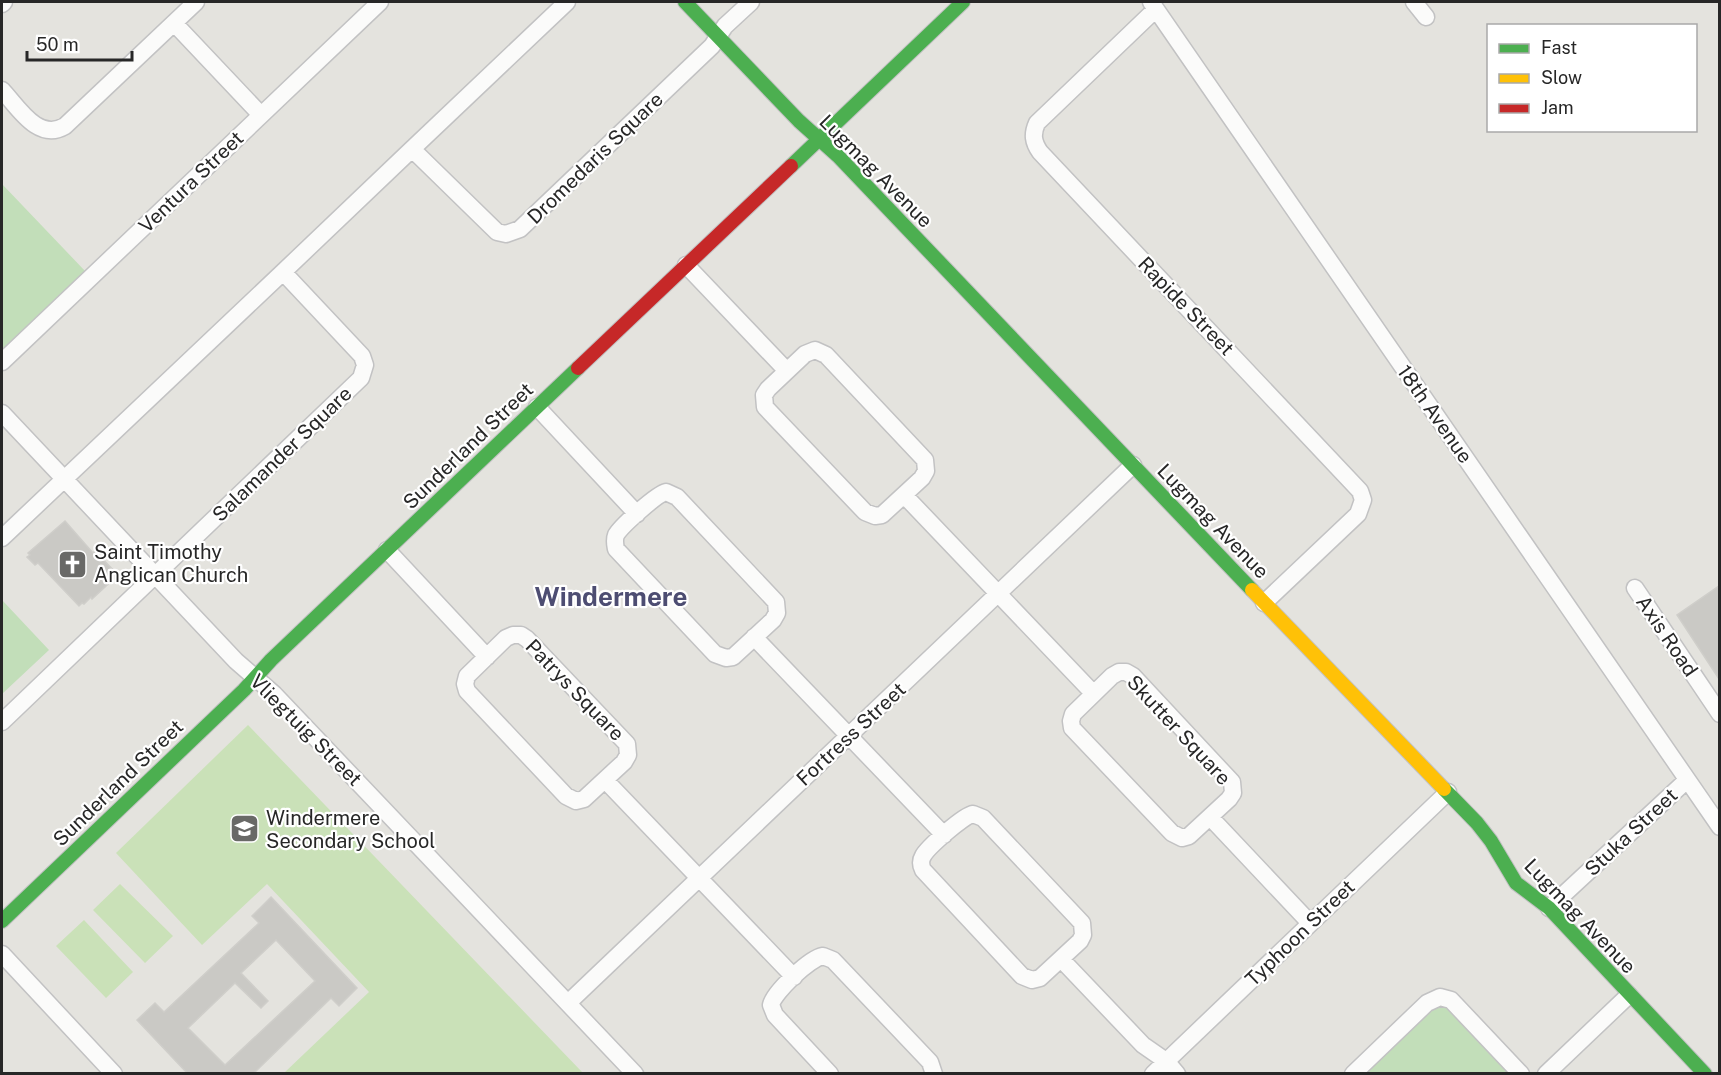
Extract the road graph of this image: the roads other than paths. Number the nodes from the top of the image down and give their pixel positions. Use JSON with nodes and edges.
{"nodes":[{"id":1,"x":196,"y":2,"type":"edge"},
{"id":2,"x":380,"y":2,"type":"edge"},
{"id":3,"x":567,"y":2,"type":"edge"},
{"id":4,"x":685,"y":2,"type":"edge"},
{"id":5,"x":752,"y":2,"type":"edge"},
{"id":6,"x":963,"y":2,"type":"edge"},
{"id":7,"x":1414,"y":2,"type":"edge"},
{"id":8,"x":1154,"y":5,"type":"edge"},
{"id":9,"x":1426,"y":17,"type":"dead end"},
{"id":10,"x":174,"y":23,"type":"junction"},
{"id":11,"x":718,"y":36,"type":"junction"},
{"id":12,"x":2,"y":90,"type":"edge"},
{"id":13,"x":261,"y":115,"type":"junction"},
{"id":14,"x":819,"y":138,"type":"junction"},
{"id":15,"x":412,"y":149,"type":"junction"},
{"id":16,"x":686,"y":265,"type":"junction"},
{"id":17,"x":283,"y":272,"type":"junction"},
{"id":18,"x":2,"y":362,"type":"edge"},
{"id":19,"x":787,"y":371,"type":"junction"},
{"id":20,"x":537,"y":407,"type":"junction"},
{"id":21,"x":2,"y":414,"type":"edge"},
{"id":22,"x":1133,"y":465,"type":"junction"},
{"id":23,"x":64,"y":480,"type":"junction"},
{"id":24,"x":904,"y":495,"type":"junction"},
{"id":25,"x":637,"y":514,"type":"junction"},
{"id":26,"x":2,"y":538,"type":"edge"},
{"id":27,"x":387,"y":550,"type":"junction"},
{"id":28,"x":154,"y":576,"type":"junction"},
{"id":29,"x":1635,"y":588,"type":"dead end"},
{"id":30,"x":998,"y":594,"type":"junction"},
{"id":31,"x":1264,"y":603,"type":"junction"},
{"id":32,"x":754,"y":637,"type":"junction"},
{"id":33,"x":487,"y":657,"type":"junction"},
{"id":34,"x":255,"y":678,"type":"junction"},
{"id":35,"x":1093,"y":693,"type":"junction"},
{"id":36,"x":1719,"y":714,"type":"edge"},
{"id":37,"x":2,"y":722,"type":"edge"},
{"id":38,"x":849,"y":736,"type":"junction"},
{"id":39,"x":605,"y":780,"type":"junction"},
{"id":40,"x":1687,"y":780,"type":"junction"},
{"id":41,"x":1448,"y":792,"type":"junction"},
{"id":42,"x":1210,"y":818,"type":"junction"},
{"id":43,"x":1719,"y":827,"type":"edge"},
{"id":44,"x":944,"y":835,"type":"junction"},
{"id":45,"x":699,"y":878,"type":"junction"},
{"id":46,"x":1549,"y":908,"type":"junction"},
{"id":47,"x":2,"y":921,"type":"edge"},
{"id":48,"x":1310,"y":923,"type":"junction"},
{"id":49,"x":2,"y":954,"type":"edge"},
{"id":50,"x":1061,"y":959,"type":"junction"},
{"id":51,"x":794,"y":977,"type":"junction"},
{"id":52,"x":1629,"y":995,"type":"junction"},
{"id":53,"x":568,"y":1003,"type":"junction"},
{"id":54,"x":1172,"y":1067,"type":"edge"},
{"id":55,"x":106,"y":1071,"type":"edge"},
{"id":56,"x":635,"y":1074,"type":"edge"},
{"id":57,"x":830,"y":1074,"type":"edge"},
{"id":58,"x":934,"y":1074,"type":"edge"},
{"id":59,"x":1153,"y":1074,"type":"edge"},
{"id":60,"x":1353,"y":1074,"type":"edge"},
{"id":61,"x":1521,"y":1074,"type":"edge"},
{"id":62,"x":1546,"y":1074,"type":"edge"},
{"id":63,"x":1705,"y":1074,"type":"edge"}],
"edges":[{"from":1,"to":10,"type":"street"},
{"from":2,"to":13,"type":"street","name":"Ventura Street"},
{"from":3,"to":15,"type":"street"},
{"from":4,"to":11,"type":"street","name":"Lugmag Avenue"},
{"from":5,"to":11,"type":"street"},
{"from":6,"to":14,"type":"street","name":"Sunderland Street"},
{"from":7,"to":9,"type":"street"},
{"from":8,"to":31,"type":"street","name":"Rapide Street"},
{"from":8,"to":40,"type":"street","name":"18th Avenue"},
{"from":10,"to":12,"type":"street"},
{"from":10,"to":13,"type":"street"},
{"from":11,"to":14,"type":"street","name":"Lugmag Avenue"},
{"from":11,"to":15,"type":"street","name":"Dromedaris Square"},
{"from":13,"to":18,"type":"street","name":"Ventura Street"},
{"from":14,"to":16,"type":"street","name":"Sunderland Street"},
{"from":14,"to":22,"type":"street","name":"Lugmag Avenue"},
{"from":15,"to":17,"type":"street"},
{"from":16,"to":19,"type":"street"},
{"from":16,"to":20,"type":"street","name":"Sunderland Street"},
{"from":17,"to":23,"type":"street"},
{"from":17,"to":28,"type":"street","name":"Salamander Square"},
{"from":19,"to":24,"type":"street"},
{"from":19,"to":24,"type":"street"},
{"from":20,"to":25,"type":"street"},
{"from":20,"to":27,"type":"street","name":"Sunderland Street"},
{"from":21,"to":23,"type":"street","name":"Vliegtuig Street"},
{"from":22,"to":30,"type":"street","name":"Fortress Street"},
{"from":22,"to":31,"type":"street","name":"Lugmag Avenue"},
{"from":23,"to":26,"type":"street"},
{"from":23,"to":28,"type":"street","name":"Vliegtuig Street"},
{"from":24,"to":30,"type":"street"},
{"from":25,"to":32,"type":"street"},
{"from":25,"to":32,"type":"street"},
{"from":27,"to":33,"type":"street"},
{"from":27,"to":34,"type":"street","name":"Sunderland Street"},
{"from":28,"to":34,"type":"street","name":"Vliegtuig Street"},
{"from":28,"to":37,"type":"street","name":"Salamander Square"},
{"from":29,"to":36,"type":"street","name":"Axis Road"},
{"from":30,"to":35,"type":"street"},
{"from":30,"to":38,"type":"street","name":"Fortress Street"},
{"from":31,"to":41,"type":"street","name":"Lugmag Avenue"},
{"from":32,"to":38,"type":"street"},
{"from":33,"to":39,"type":"street","name":"Patrys Square"},
{"from":33,"to":39,"type":"street","name":"Patrys Square"},
{"from":34,"to":47,"type":"street","name":"Sunderland Street"},
{"from":34,"to":53,"type":"street","name":"Vliegtuig Street"},
{"from":35,"to":42,"type":"street","name":"Skutter Square"},
{"from":35,"to":42,"type":"street","name":"Skutter Square"},
{"from":38,"to":44,"type":"street"},
{"from":38,"to":45,"type":"street","name":"Fortress Street"},
{"from":39,"to":45,"type":"street"},
{"from":40,"to":43,"type":"street","name":"18th Avenue"},
{"from":40,"to":46,"type":"street","name":"Stuka Street"},
{"from":41,"to":46,"type":"street","name":"Lugmag Avenue"},
{"from":41,"to":48,"type":"street","name":"Typhoon Street"},
{"from":42,"to":48,"type":"street","name":"Skutter Square"},
{"from":44,"to":50,"type":"street"},
{"from":44,"to":50,"type":"street"},
{"from":45,"to":51,"type":"street"},
{"from":45,"to":53,"type":"street","name":"Fortress Street"},
{"from":46,"to":52,"type":"street","name":"Lugmag Avenue"},
{"from":48,"to":54,"type":"street","name":"Typhoon Street"},
{"from":49,"to":55,"type":"street"},
{"from":50,"to":54,"type":"street"},
{"from":51,"to":57,"type":"street"},
{"from":51,"to":58,"type":"street"},
{"from":52,"to":62,"type":"street"},
{"from":52,"to":63,"type":"street","name":"Lugmag Avenue"},
{"from":53,"to":56,"type":"street","name":"Vliegtuig Street"},
{"from":54,"to":59,"type":"street","name":"Typhoon Street"},
{"from":60,"to":61,"type":"street"}]}
